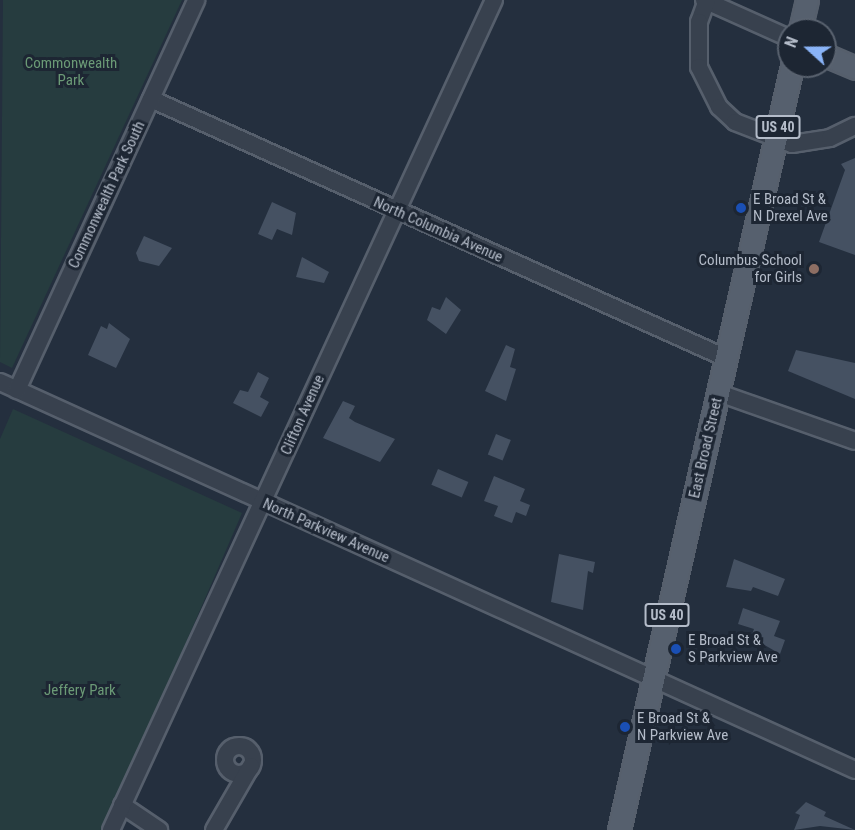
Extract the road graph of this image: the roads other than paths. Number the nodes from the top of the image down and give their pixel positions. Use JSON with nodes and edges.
{"nodes":[{"id":1,"x":196,"y":0,"type":"edge"},
{"id":2,"x":494,"y":0,"type":"edge"},
{"id":3,"x":706,"y":0,"type":"edge"},
{"id":4,"x":807,"y":0,"type":"edge"},
{"id":5,"x":803,"y":18,"type":"edge"},
{"id":6,"x":777,"y":33,"type":"edge"},
{"id":7,"x":837,"y":60,"type":"edge"},
{"id":8,"x":855,"y":68,"type":"edge"},
{"id":9,"x":789,"y":78,"type":"edge"},
{"id":10,"x":151,"y":99,"type":"junction"},
{"id":11,"x":855,"y":126,"type":"edge"},
{"id":12,"x":775,"y":141,"type":"junction"},
{"id":13,"x":396,"y":211,"type":"junction"},
{"id":14,"x":726,"y":358,"type":"junction"},
{"id":15,"x":0,"y":382,"type":"edge"},
{"id":16,"x":17,"y":390,"type":"junction"},
{"id":17,"x":718,"y":393,"type":"junction"},
{"id":18,"x":855,"y":441,"type":"edge"},
{"id":19,"x":264,"y":502,"type":"junction"},
{"id":20,"x":653,"y":678,"type":"junction"},
{"id":21,"x":252,"y":765,"type":"dead end"},
{"id":22,"x":855,"y":770,"type":"edge"},
{"id":23,"x":122,"y":805,"type":"junction"},
{"id":24,"x":111,"y":830,"type":"edge"},
{"id":25,"x":159,"y":830,"type":"edge"},
{"id":26,"x":214,"y":830,"type":"edge"},
{"id":27,"x":619,"y":830,"type":"edge"}],
"edges":[{"from":1,"to":10,"type":"street","name":"Commonwealth Park South"},
{"from":2,"to":13,"type":"street","name":"Clifton Avenue"},
{"from":3,"to":6,"type":"street"},
{"from":3,"to":12,"type":"street"},
{"from":4,"to":5,"type":"main road"},
{"from":7,"to":8,"type":"main road"},
{"from":9,"to":12,"type":"main road","name":"East Broad Street","number":"US 40"},
{"from":10,"to":13,"type":"street","name":"North Columbia Avenue"},
{"from":10,"to":16,"type":"street","name":"Commonwealth Park South"},
{"from":11,"to":12,"type":"street"},
{"from":12,"to":14,"type":"main road","name":"East Broad Street","number":"US 40"},
{"from":13,"to":14,"type":"street","name":"North Columbia Avenue"},
{"from":13,"to":19,"type":"street","name":"Clifton Avenue"},
{"from":14,"to":17,"type":"main road","name":"East Broad Street","number":"US 40"},
{"from":15,"to":16,"type":"street","name":"North Parkview Avenue"},
{"from":16,"to":19,"type":"street","name":"North Parkview Avenue"},
{"from":17,"to":18,"type":"street"},
{"from":17,"to":20,"type":"main road","name":"East Broad Street","number":"US 40"},
{"from":19,"to":20,"type":"street","name":"North Parkview Avenue"},
{"from":19,"to":23,"type":"street","name":"Clifton Avenue"},
{"from":20,"to":22,"type":"street","name":"North Parkview Avenue"},
{"from":20,"to":27,"type":"main road","name":"East Broad Street","number":"US 40"},
{"from":21,"to":26,"type":"street"},
{"from":23,"to":24,"type":"street","name":"Clifton Avenue"},
{"from":23,"to":25,"type":"street"}]}
